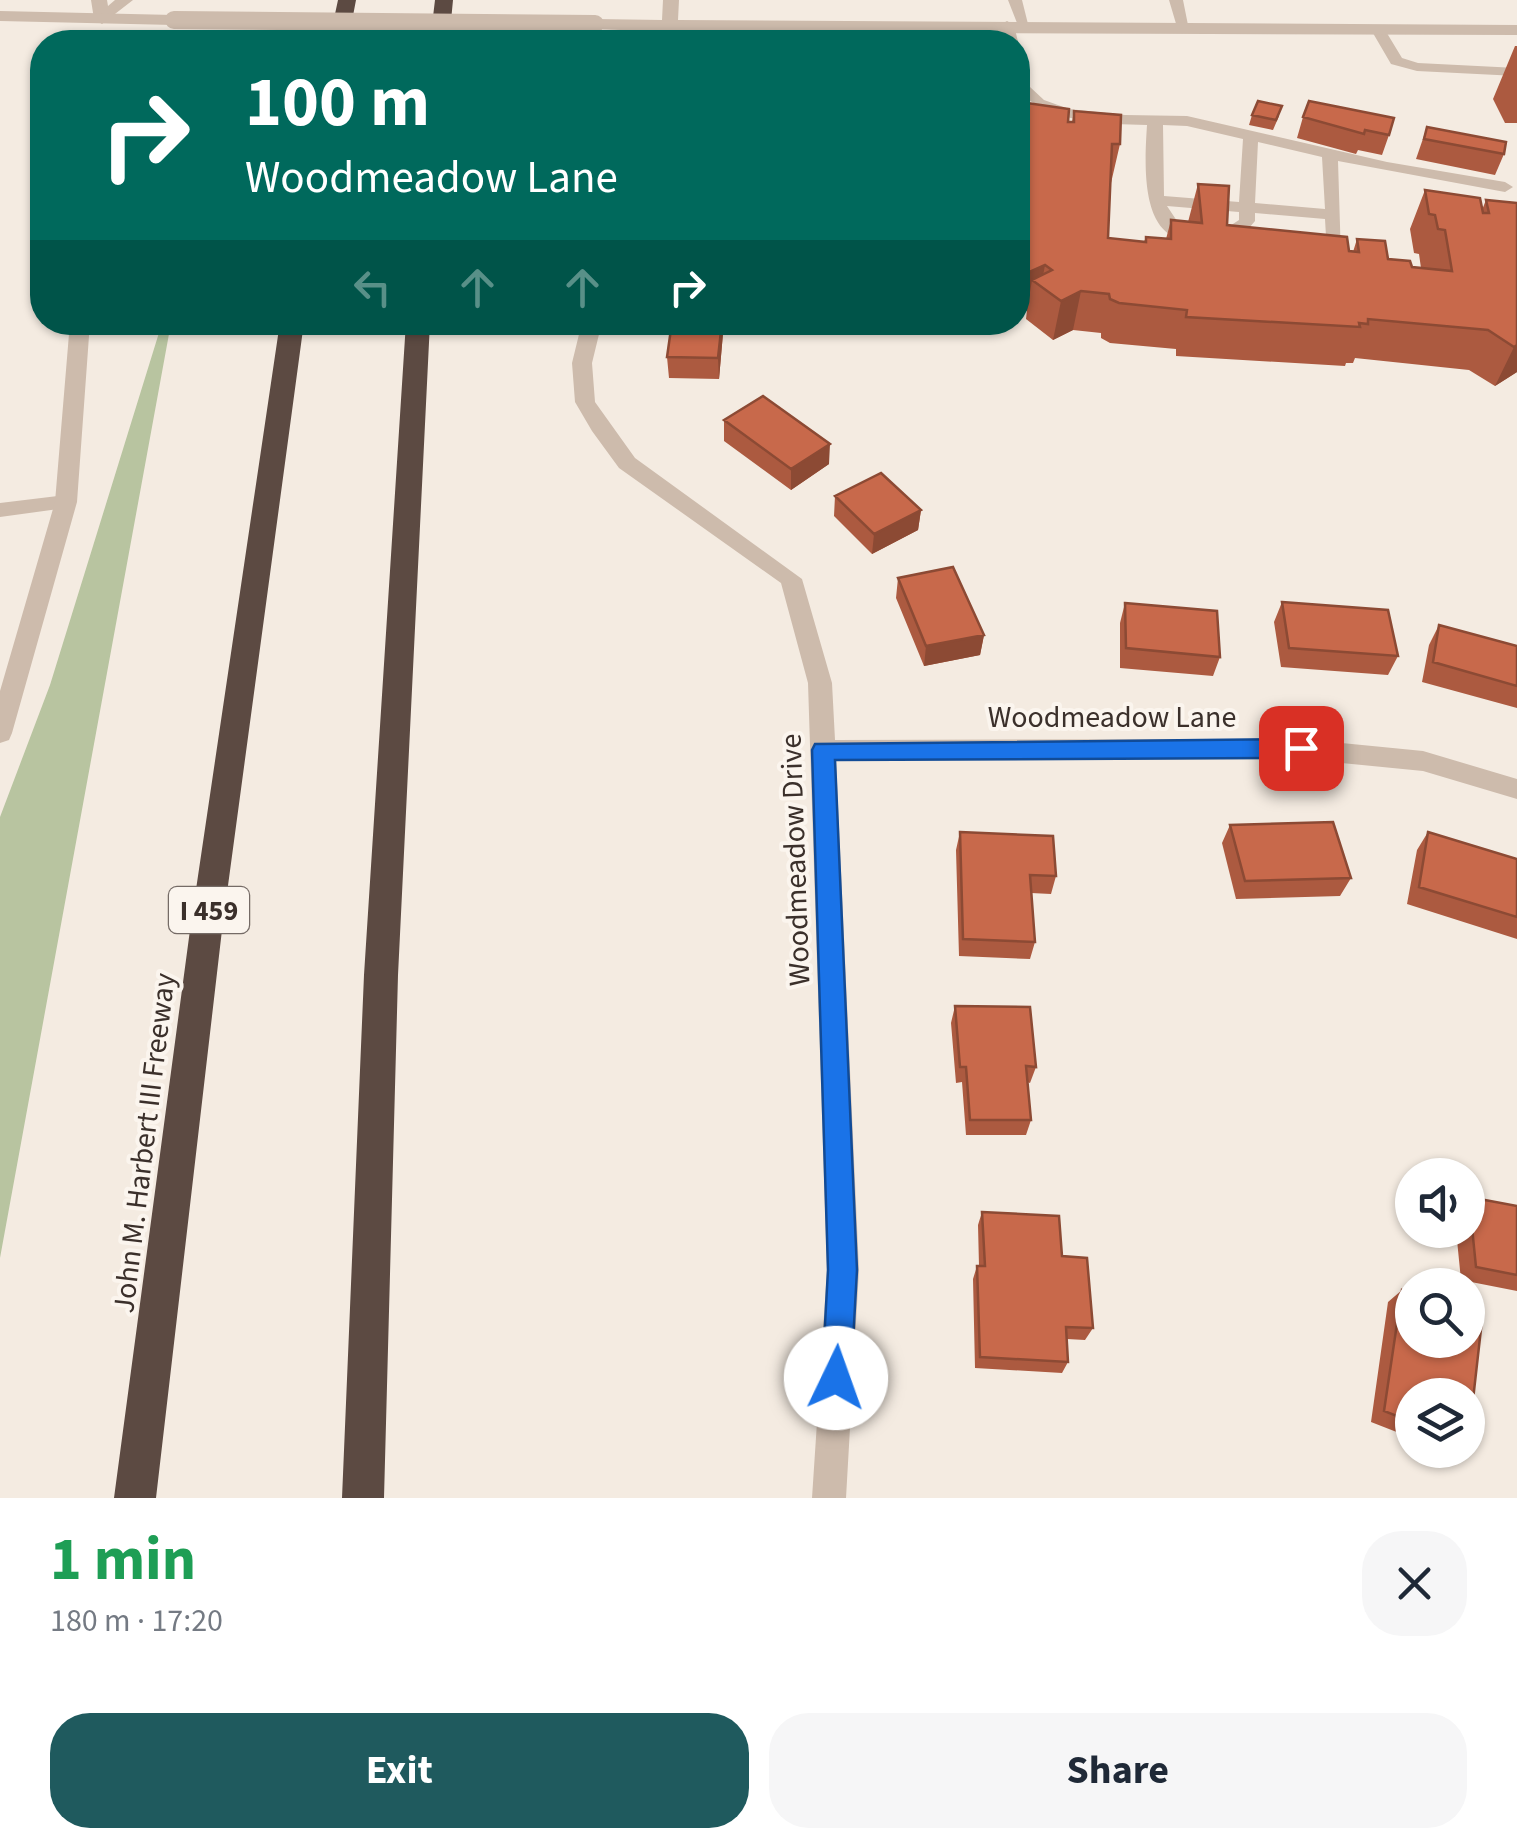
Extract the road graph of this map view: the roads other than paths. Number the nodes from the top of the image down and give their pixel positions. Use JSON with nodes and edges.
{"nodes":[{"id":1,"x":100,"y":0,"type":"edge"},
{"id":2,"x":125,"y":0,"type":"edge"},
{"id":3,"x":347,"y":0,"type":"edge"},
{"id":4,"x":444,"y":0,"type":"edge"},
{"id":5,"x":671,"y":0,"type":"edge"},
{"id":6,"x":1014,"y":0,"type":"edge"},
{"id":7,"x":1176,"y":0,"type":"edge"},
{"id":8,"x":0,"y":16,"type":"edge"},
{"id":9,"x":102,"y":20,"type":"junction"},
{"id":10,"x":1184,"y":27,"type":"junction"},
{"id":11,"x":1376,"y":28,"type":"junction"},
{"id":12,"x":101,"y":30,"type":"edge"},
{"id":13,"x":342,"y":30,"type":"edge"},
{"id":14,"x":441,"y":30,"type":"edge"},
{"id":15,"x":640,"y":30,"type":"edge"},
{"id":16,"x":670,"y":30,"type":"edge"},
{"id":17,"x":1014,"y":30,"type":"edge"},
{"id":18,"x":1517,"y":30,"type":"edge"},
{"id":19,"x":1030,"y":31,"type":"edge"},
{"id":20,"x":1517,"y":72,"type":"edge"},
{"id":21,"x":1030,"y":94,"type":"edge"},
{"id":22,"x":1036,"y":100,"type":"junction"},
{"id":23,"x":1030,"y":102,"type":"edge"},
{"id":24,"x":1154,"y":121,"type":"junction"},
{"id":25,"x":1252,"y":134,"type":"junction"},
{"id":26,"x":1330,"y":155,"type":"junction"},
{"id":27,"x":1505,"y":187,"type":"dead end"},
{"id":28,"x":1156,"y":200,"type":"junction"},
{"id":29,"x":1249,"y":209,"type":"junction"},
{"id":30,"x":1333,"y":215,"type":"junction"},
{"id":31,"x":1188,"y":235,"type":"edge"},
{"id":32,"x":1218,"y":239,"type":"edge"},
{"id":33,"x":1335,"y":254,"type":"edge"},
{"id":34,"x":79,"y":335,"type":"edge"},
{"id":35,"x":290,"y":335,"type":"edge"},
{"id":36,"x":417,"y":335,"type":"edge"},
{"id":37,"x":589,"y":335,"type":"edge"},
{"id":38,"x":66,"y":502,"type":"junction"},
{"id":39,"x":0,"y":510,"type":"edge"},
{"id":40,"x":0,"y":733,"type":"edge"},
{"id":41,"x":823,"y":750,"type":"junction"},
{"id":42,"x":1517,"y":789,"type":"edge"},
{"id":43,"x":135,"y":1498,"type":"edge"},
{"id":44,"x":363,"y":1498,"type":"edge"},
{"id":45,"x":828,"y":1498,"type":"edge"}],
"edges":[{"from":1,"to":9,"type":"street"},
{"from":2,"to":9,"type":"street"},
{"from":3,"to":13,"type":"highway"},
{"from":4,"to":14,"type":"highway"},
{"from":5,"to":16,"type":"street"},
{"from":6,"to":17,"type":"lane"},
{"from":7,"to":10,"type":"lane"},
{"from":8,"to":9,"type":"street"},
{"from":9,"to":12,"type":"street"},
{"from":9,"to":15,"type":"street","bridge":true},
{"from":10,"to":11,"type":"street"},
{"from":10,"to":19,"type":"street"},
{"from":11,"to":18,"type":"street"},
{"from":11,"to":20,"type":"lane"},
{"from":21,"to":22,"type":"lane"},
{"from":22,"to":23,"type":"lane"},
{"from":22,"to":24,"type":"lane"},
{"from":24,"to":25,"type":"lane"},
{"from":24,"to":28,"type":"lane"},
{"from":25,"to":26,"type":"lane"},
{"from":25,"to":29,"type":"lane"},
{"from":26,"to":27,"type":"lane"},
{"from":26,"to":30,"type":"lane"},
{"from":28,"to":29,"type":"lane"},
{"from":28,"to":31,"type":"lane"},
{"from":29,"to":30,"type":"lane"},
{"from":29,"to":32,"type":"lane"},
{"from":30,"to":33,"type":"lane"},
{"from":34,"to":38,"type":"street"},
{"from":35,"to":43,"type":"highway","name":"John M. Harbert III Freeway","number":"I 459"},
{"from":36,"to":44,"type":"highway"},
{"from":37,"to":41,"type":"street","name":"Woodmeadow Drive"},
{"from":38,"to":39,"type":"lane"},
{"from":38,"to":40,"type":"street"},
{"from":41,"to":42,"type":"street","name":"Woodmeadow Lane"},
{"from":41,"to":45,"type":"street","name":"Woodmeadow Drive"}]}
